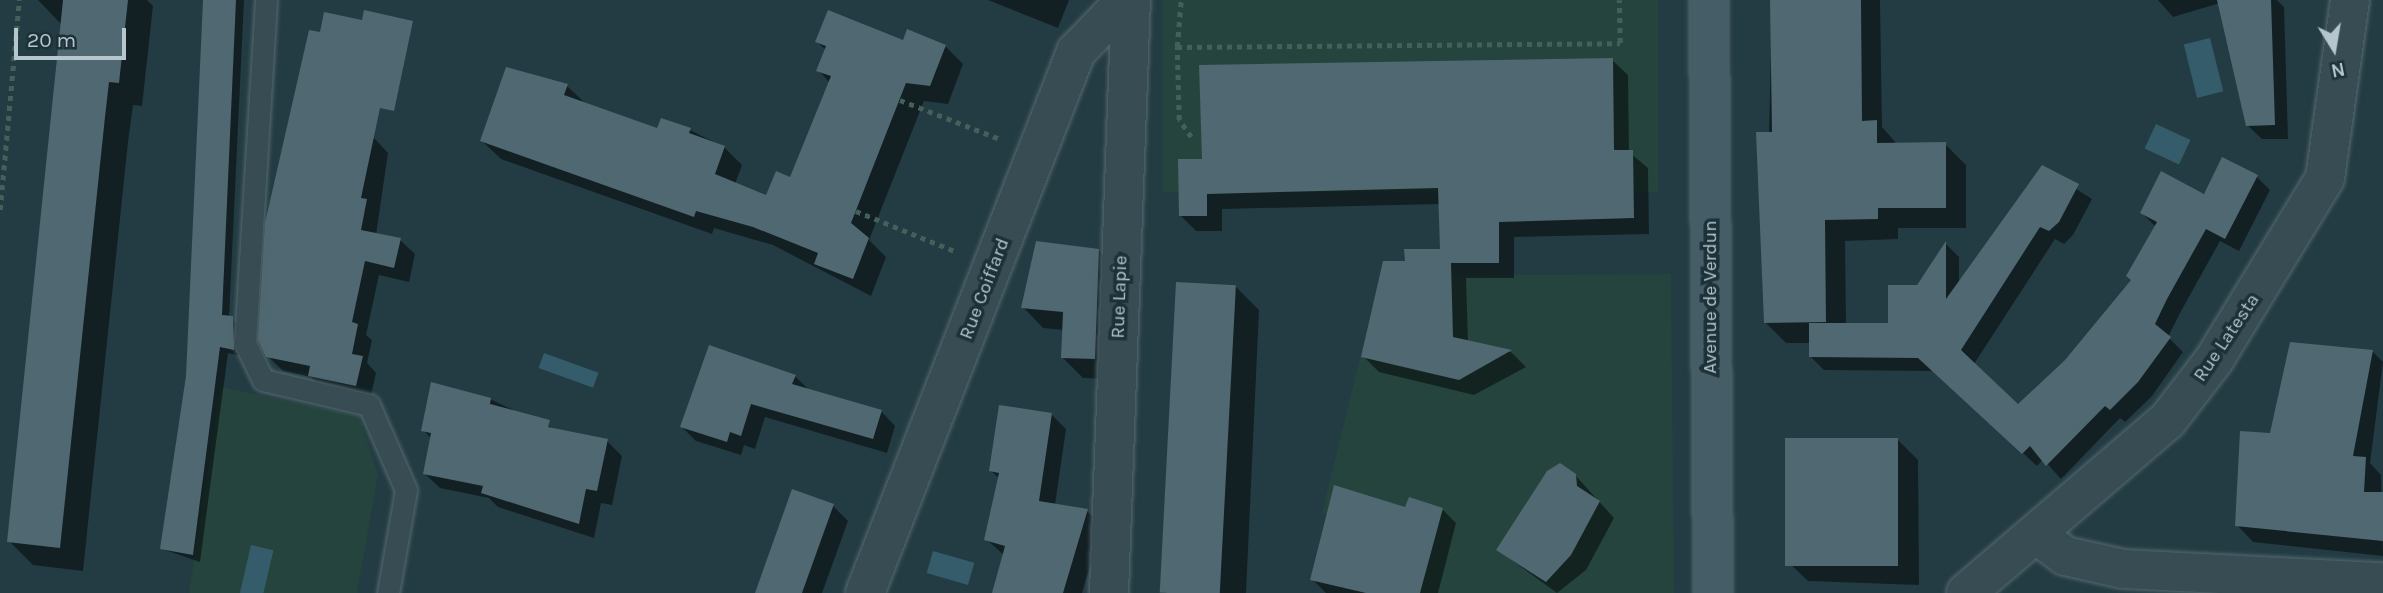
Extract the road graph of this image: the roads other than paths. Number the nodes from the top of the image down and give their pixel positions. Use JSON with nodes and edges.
{"nodes":[{"id":1,"x":266,"y":0,"type":"edge"},
{"id":2,"x":1128,"y":0,"type":"edge"},
{"id":3,"x":1709,"y":0,"type":"edge"},
{"id":4,"x":2350,"y":0,"type":"edge"},
{"id":5,"x":2036,"y":534,"type":"junction"},
{"id":6,"x":2383,"y":582,"type":"edge"},
{"id":7,"x":388,"y":593,"type":"edge"},
{"id":8,"x":865,"y":593,"type":"edge"},
{"id":9,"x":1109,"y":593,"type":"edge"},
{"id":10,"x":1713,"y":593,"type":"edge"},
{"id":11,"x":1966,"y":593,"type":"edge"}],
"edges":[{"from":1,"to":7,"type":"lane"},
{"from":2,"to":8,"type":"street","name":"Rue Coiffard"},
{"from":2,"to":9,"type":"street","name":"Rue Lapie"},
{"from":3,"to":10,"type":"street","name":"Avenue de Verdun"},
{"from":4,"to":5,"type":"street","name":"Rue Latesta"},
{"from":5,"to":6,"type":"street"},
{"from":5,"to":11,"type":"street","name":"Rue Latesta"}]}
